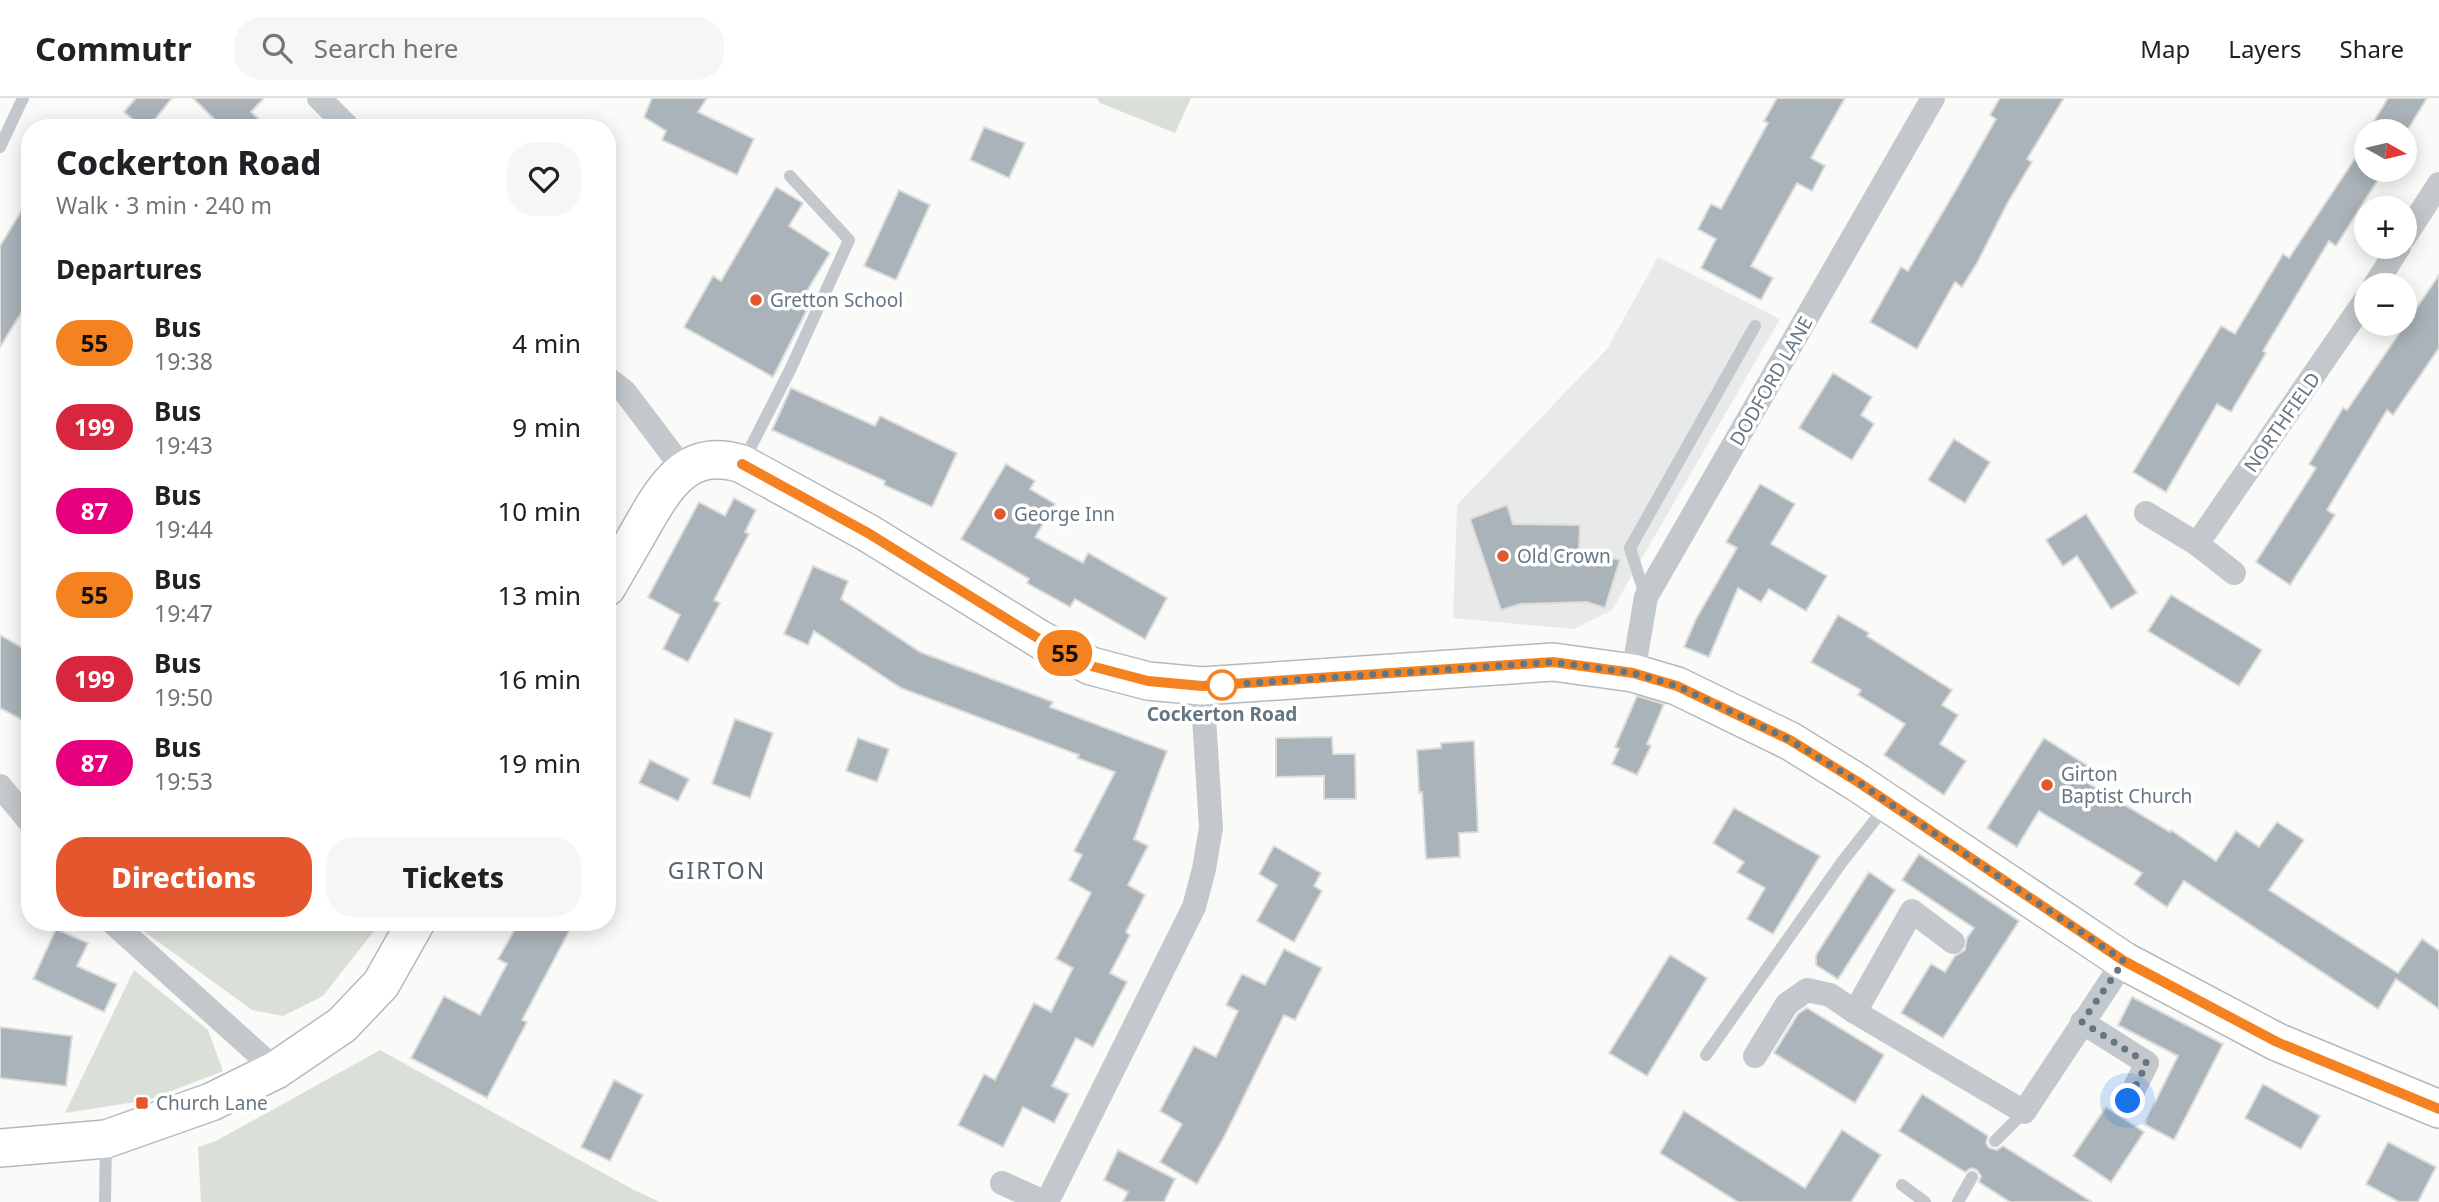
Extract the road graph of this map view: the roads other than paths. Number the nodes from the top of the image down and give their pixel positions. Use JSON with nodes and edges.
{"nodes":[{"id":1,"x":23,"y":98,"type":"edge"},
{"id":2,"x":319,"y":98,"type":"edge"},
{"id":3,"x":1933,"y":98,"type":"edge"},
{"id":4,"x":340,"y":119,"type":"edge"},
{"id":5,"x":0,"y":147,"type":"edge"},
{"id":6,"x":790,"y":176,"type":"dead end"},
{"id":7,"x":2439,"y":184,"type":"edge"},
{"id":8,"x":2417,"y":218,"type":"edge"},
{"id":9,"x":2354,"y":316,"type":"edge"},
{"id":10,"x":1755,"y":326,"type":"dead end"},
{"id":11,"x":616,"y":385,"type":"edge"},
{"id":12,"x":742,"y":464,"type":"junction"},
{"id":13,"x":684,"y":470,"type":"junction"},
{"id":14,"x":2146,"y":513,"type":"dead end"},
{"id":15,"x":2197,"y":544,"type":"junction"},
{"id":16,"x":616,"y":571,"type":"edge"},
{"id":17,"x":2234,"y":573,"type":"dead end"},
{"id":18,"x":1646,"y":597,"type":"junction"},
{"id":19,"x":1633,"y":673,"type":"junction"},
{"id":20,"x":1202,"y":686,"type":"junction"},
{"id":21,"x":0,"y":786,"type":"edge"},
{"id":22,"x":1888,"y":803,"type":"junction"},
{"id":23,"x":21,"y":811,"type":"edge"},
{"id":24,"x":123,"y":931,"type":"edge"},
{"id":25,"x":411,"y":931,"type":"edge"},
{"id":26,"x":1953,"y":942,"type":"dead end"},
{"id":27,"x":2124,"y":961,"type":"junction"},
{"id":28,"x":1855,"y":1012,"type":"junction"},
{"id":29,"x":2082,"y":1022,"type":"junction"},
{"id":30,"x":1706,"y":1055,"type":"dead end"},
{"id":31,"x":1755,"y":1056,"type":"dead end"},
{"id":32,"x":276,"y":1070,"type":"junction"},
{"id":33,"x":2128,"y":1101,"type":"dead end"},
{"id":34,"x":2439,"y":1109,"type":"edge"},
{"id":35,"x":2024,"y":1112,"type":"junction"},
{"id":36,"x":106,"y":1139,"type":"junction"},
{"id":37,"x":1995,"y":1141,"type":"dead end"},
{"id":38,"x":0,"y":1148,"type":"edge"},
{"id":39,"x":1972,"y":1177,"type":"dead end"},
{"id":40,"x":1002,"y":1183,"type":"dead end"},
{"id":41,"x":1902,"y":1185,"type":"dead end"},
{"id":42,"x":106,"y":1202,"type":"edge"},
{"id":43,"x":1046,"y":1202,"type":"edge"},
{"id":44,"x":1925,"y":1202,"type":"edge"},
{"id":45,"x":1958,"y":1202,"type":"edge"}],
"edges":[{"from":1,"to":5,"type":"lane"},
{"from":2,"to":4,"type":"street"},
{"from":3,"to":18,"type":"street","name":"DODFORD LANE"},
{"from":6,"to":12,"type":"lane"},
{"from":7,"to":8,"type":"street"},
{"from":9,"to":15,"type":"street","name":"NORTHFIELD"},
{"from":10,"to":18,"type":"lane"},
{"from":11,"to":13,"type":"street"},
{"from":12,"to":13,"type":"street"},
{"from":12,"to":20,"type":"street"},
{"from":13,"to":16,"type":"street"},
{"from":14,"to":15,"type":"street"},
{"from":15,"to":17,"type":"street"},
{"from":18,"to":19,"type":"street","name":"DODFORD LANE"},
{"from":19,"to":20,"type":"street"},
{"from":19,"to":22,"type":"street"},
{"from":20,"to":43,"type":"street"},
{"from":21,"to":23,"type":"street"},
{"from":22,"to":27,"type":"street"},
{"from":22,"to":30,"type":"lane"},
{"from":24,"to":32,"type":"street"},
{"from":25,"to":32,"type":"street"},
{"from":26,"to":28,"type":"street"},
{"from":27,"to":29,"type":"street"},
{"from":27,"to":34,"type":"street"},
{"from":28,"to":31,"type":"street"},
{"from":28,"to":35,"type":"street"},
{"from":29,"to":33,"type":"street"},
{"from":29,"to":35,"type":"street"},
{"from":32,"to":36,"type":"street"},
{"from":35,"to":37,"type":"lane"},
{"from":36,"to":38,"type":"street"},
{"from":36,"to":42,"type":"lane"},
{"from":39,"to":45,"type":"lane"},
{"from":40,"to":43,"type":"street"},
{"from":41,"to":44,"type":"lane"}]}
